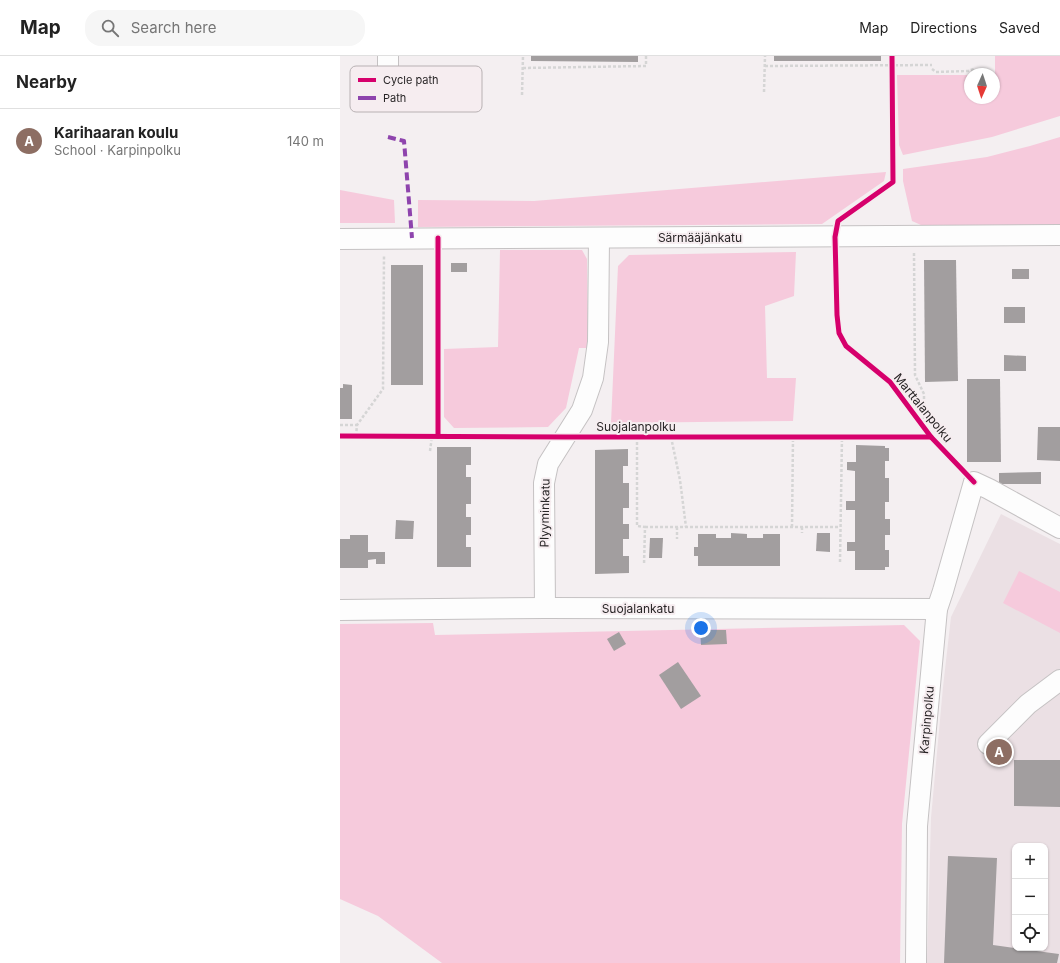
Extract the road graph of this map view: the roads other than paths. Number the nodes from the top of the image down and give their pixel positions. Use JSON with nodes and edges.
{"nodes":[{"id":1,"x":1060,"y":235,"type":"edge"},
{"id":2,"x":599,"y":238,"type":"junction"},
{"id":3,"x":340,"y":239,"type":"edge"},
{"id":4,"x":1060,"y":528,"type":"edge"},
{"id":5,"x":545,"y":608,"type":"junction"},
{"id":6,"x":937,"y":609,"type":"junction"},
{"id":7,"x":340,"y":610,"type":"edge"},
{"id":8,"x":1060,"y":680,"type":"edge"},
{"id":9,"x":988,"y":744,"type":"dead end"},
{"id":10,"x":916,"y":963,"type":"edge"}],
"edges":[{"from":1,"to":2,"type":"street","name":"Särmääjänkatu"},
{"from":2,"to":3,"type":"street","name":"Särmääjänkatu"},
{"from":2,"to":5,"type":"street","name":"Plyyminkatu"},
{"from":4,"to":6,"type":"street","name":"Karpinpolku"},
{"from":5,"to":6,"type":"street","name":"Suojalankatu"},
{"from":5,"to":7,"type":"street","name":"Suojalankatu"},
{"from":6,"to":10,"type":"street","name":"Karpinpolku"},
{"from":8,"to":9,"type":"street"}]}
